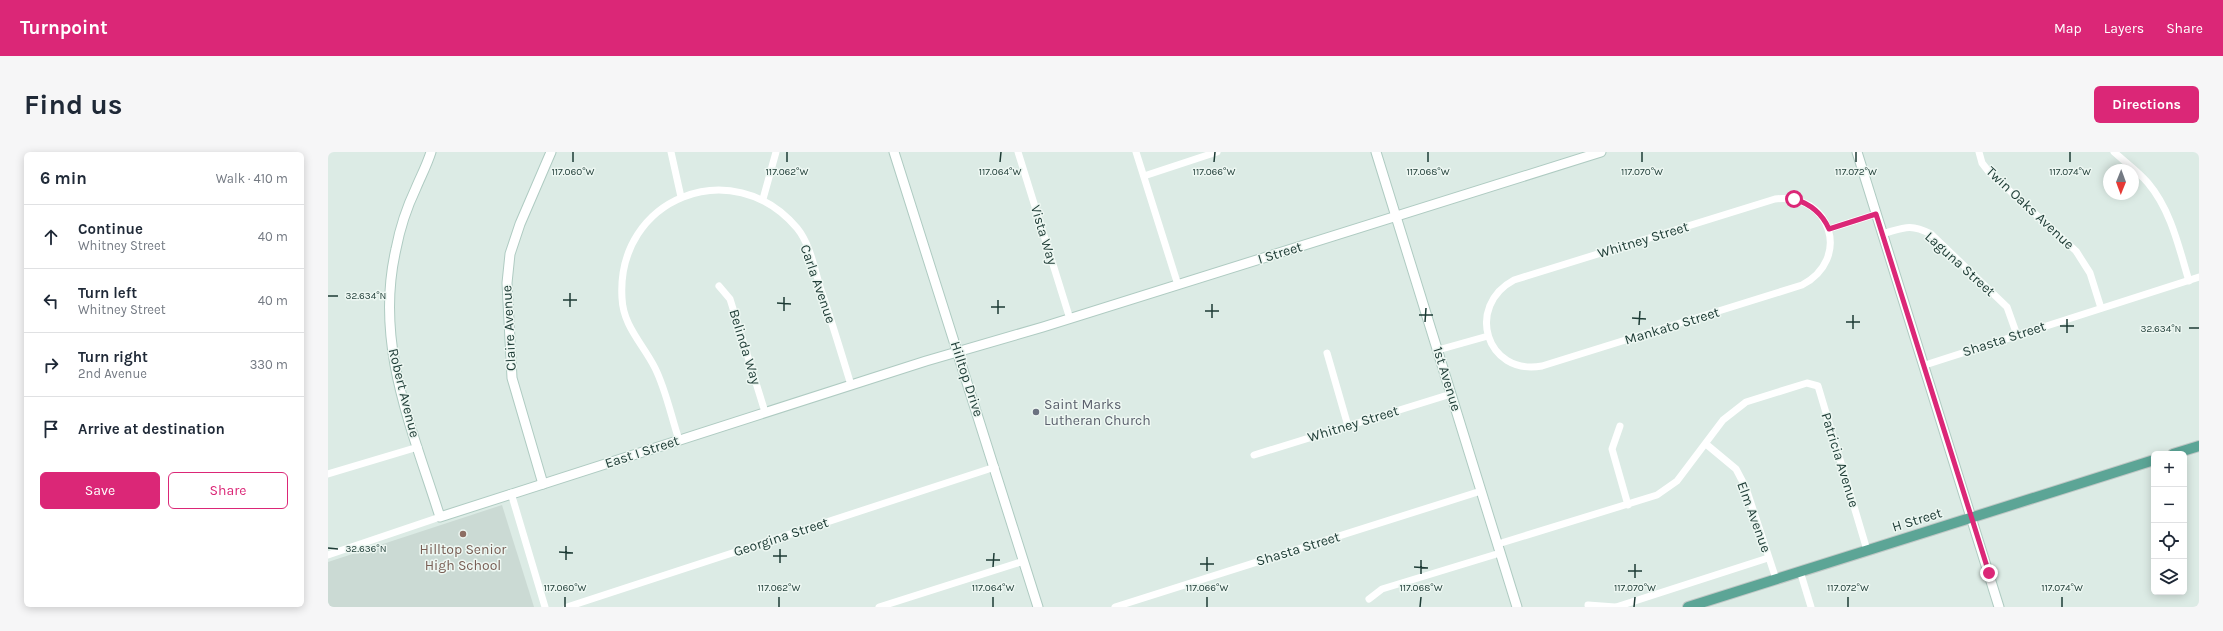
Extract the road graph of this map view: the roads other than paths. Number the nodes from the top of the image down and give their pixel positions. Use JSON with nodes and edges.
{"nodes":[{"id":1,"x":431,"y":152,"type":"edge"},
{"id":2,"x":551,"y":152,"type":"edge"},
{"id":3,"x":671,"y":152,"type":"edge"},
{"id":4,"x":776,"y":152,"type":"edge"},
{"id":5,"x":894,"y":152,"type":"edge"},
{"id":6,"x":1018,"y":152,"type":"edge"},
{"id":7,"x":1136,"y":152,"type":"edge"},
{"id":8,"x":1218,"y":152,"type":"edge"},
{"id":9,"x":1376,"y":152,"type":"edge"},
{"id":10,"x":1601,"y":152,"type":"edge"},
{"id":11,"x":1857,"y":152,"type":"edge"},
{"id":12,"x":1979,"y":152,"type":"edge"},
{"id":13,"x":2114,"y":152,"type":"edge"},
{"id":14,"x":1144,"y":176,"type":"junction"},
{"id":15,"x":681,"y":197,"type":"junction"},
{"id":16,"x":762,"y":199,"type":"junction"},
{"id":17,"x":1876,"y":214,"type":"junction"},
{"id":18,"x":1396,"y":217,"type":"junction"},
{"id":19,"x":1829,"y":229,"type":"junction"},
{"id":20,"x":1882,"y":234,"type":"junction"},
{"id":21,"x":2199,"y":277,"type":"edge"},
{"id":22,"x":2189,"y":280,"type":"junction"},
{"id":23,"x":1178,"y":285,"type":"junction"},
{"id":24,"x":719,"y":286,"type":"dead end"},
{"id":25,"x":2102,"y":308,"type":"junction"},
{"id":26,"x":1070,"y":319,"type":"junction"},
{"id":27,"x":2017,"y":335,"type":"junction"},
{"id":28,"x":1488,"y":336,"type":"junction"},
{"id":29,"x":1438,"y":350,"type":"junction"},
{"id":30,"x":958,"y":352,"type":"junction"},
{"id":31,"x":1327,"y":354,"type":"dead end"},
{"id":32,"x":1924,"y":365,"type":"junction"},
{"id":33,"x":851,"y":385,"type":"junction"},
{"id":34,"x":1451,"y":394,"type":"junction"},
{"id":35,"x":765,"y":412,"type":"junction"},
{"id":36,"x":1348,"y":426,"type":"junction"},
{"id":37,"x":1620,"y":426,"type":"dead end"},
{"id":38,"x":679,"y":440,"type":"junction"},
{"id":39,"x":1706,"y":444,"type":"junction"},
{"id":40,"x":2199,"y":446,"type":"edge"},
{"id":41,"x":418,"y":447,"type":"junction"},
{"id":42,"x":2183,"y":451,"type":"edge"},
{"id":43,"x":1254,"y":455,"type":"dead end"},
{"id":44,"x":2151,"y":461,"type":"edge"},
{"id":45,"x":995,"y":467,"type":"junction"},
{"id":46,"x":328,"y":474,"type":"edge"},
{"id":47,"x":543,"y":484,"type":"junction"},
{"id":48,"x":1481,"y":491,"type":"junction"},
{"id":49,"x":511,"y":493,"type":"junction"},
{"id":50,"x":1628,"y":505,"type":"junction"},
{"id":51,"x":440,"y":517,"type":"junction"},
{"id":52,"x":1972,"y":518,"type":"junction"},
{"id":53,"x":1499,"y":549,"type":"junction"},
{"id":54,"x":1867,"y":550,"type":"junction"},
{"id":55,"x":328,"y":555,"type":"edge"},
{"id":56,"x":1768,"y":558,"type":"junction"},
{"id":57,"x":1024,"y":561,"type":"junction"},
{"id":58,"x":1800,"y":571,"type":"junction"},
{"id":59,"x":1776,"y":579,"type":"junction"},
{"id":60,"x":904,"y":599,"type":"junction"},
{"id":61,"x":1370,"y":599,"type":"dead end"},
{"id":62,"x":1588,"y":605,"type":"dead end"},
{"id":63,"x":1704,"y":605,"type":"edge"},
{"id":64,"x":1115,"y":606,"type":"edge"},
{"id":65,"x":545,"y":607,"type":"edge"},
{"id":66,"x":567,"y":607,"type":"edge"},
{"id":67,"x":879,"y":607,"type":"edge"},
{"id":68,"x":906,"y":607,"type":"edge"},
{"id":69,"x":1038,"y":607,"type":"edge"},
{"id":70,"x":1517,"y":607,"type":"edge"},
{"id":71,"x":1616,"y":607,"type":"edge"},
{"id":72,"x":1688,"y":607,"type":"edge"},
{"id":73,"x":1811,"y":607,"type":"edge"},
{"id":74,"x":1999,"y":607,"type":"edge"}],
"edges":[{"from":1,"to":41,"type":"street","name":"Robert Avenue"},
{"from":2,"to":47,"type":"street","name":"Claire Avenue"},
{"from":3,"to":15,"type":"street"},
{"from":4,"to":16,"type":"street"},
{"from":5,"to":30,"type":"street","name":"Hilltop Drive"},
{"from":6,"to":26,"type":"street","name":"Vista Way"},
{"from":7,"to":14,"type":"street"},
{"from":8,"to":14,"type":"street"},
{"from":9,"to":18,"type":"street","name":"1st Avenue"},
{"from":10,"to":18,"type":"street","name":"I Street"},
{"from":11,"to":17,"type":"street"},
{"from":12,"to":25,"type":"street","name":"Twin Oaks Avenue"},
{"from":13,"to":22,"type":"street"},
{"from":14,"to":23,"type":"street"},
{"from":15,"to":16,"type":"street"},
{"from":15,"to":38,"type":"street"},
{"from":16,"to":33,"type":"street","name":"Carla Avenue"},
{"from":17,"to":19,"type":"street"},
{"from":17,"to":20,"type":"street"},
{"from":18,"to":23,"type":"street","name":"I Street"},
{"from":18,"to":29,"type":"street","name":"1st Avenue"},
{"from":19,"to":28,"type":"street","name":"Whitney Street"},
{"from":19,"to":28,"type":"street","name":"Mankato Street"},
{"from":20,"to":27,"type":"street","name":"Laguna Street"},
{"from":20,"to":32,"type":"street"},
{"from":21,"to":22,"type":"street","name":"Shasta Street"},
{"from":22,"to":25,"type":"street","name":"Shasta Street"},
{"from":23,"to":26,"type":"street","name":"I Street"},
{"from":24,"to":35,"type":"street","name":"Belinda Way"},
{"from":25,"to":27,"type":"street","name":"Shasta Street"},
{"from":26,"to":30,"type":"street","name":"I Street"},
{"from":27,"to":32,"type":"street","name":"Shasta Street"},
{"from":28,"to":29,"type":"street"},
{"from":29,"to":34,"type":"street","name":"1st Avenue"},
{"from":30,"to":33,"type":"street","name":"East I Street"},
{"from":30,"to":45,"type":"street","name":"Hilltop Drive"},
{"from":31,"to":36,"type":"street"},
{"from":32,"to":52,"type":"street"},
{"from":33,"to":35,"type":"street","name":"East I Street"},
{"from":34,"to":36,"type":"street","name":"Whitney Street"},
{"from":34,"to":48,"type":"street","name":"1st Avenue"},
{"from":35,"to":38,"type":"street","name":"East I Street"},
{"from":36,"to":43,"type":"street","name":"Whitney Street"},
{"from":37,"to":50,"type":"street"},
{"from":38,"to":47,"type":"street","name":"East I Street"},
{"from":39,"to":50,"type":"street"},
{"from":39,"to":54,"type":"street","name":"Patricia Avenue"},
{"from":39,"to":56,"type":"street","name":"Elm Avenue"},
{"from":40,"to":42,"type":"main road"},
{"from":41,"to":46,"type":"street"},
{"from":41,"to":51,"type":"street","name":"Robert Avenue"},
{"from":44,"to":52,"type":"main road","name":"H Street"},
{"from":45,"to":57,"type":"street","name":"Hilltop Drive"},
{"from":45,"to":66,"type":"street","name":"Georgina Street"},
{"from":47,"to":49,"type":"street","name":"East I Street"},
{"from":48,"to":53,"type":"street","name":"1st Avenue"},
{"from":48,"to":64,"type":"street","name":"Shasta Street"},
{"from":49,"to":51,"type":"street","name":"East I Street"},
{"from":49,"to":65,"type":"street"},
{"from":50,"to":53,"type":"street"},
{"from":51,"to":55,"type":"street","name":"East I Street"},
{"from":52,"to":54,"type":"main road","name":"H Street"},
{"from":52,"to":74,"type":"street"},
{"from":53,"to":61,"type":"street"},
{"from":53,"to":70,"type":"street","name":"1st Avenue"},
{"from":54,"to":58,"type":"main road","name":"H Street"},
{"from":56,"to":59,"type":"street","name":"Elm Avenue"},
{"from":56,"to":71,"type":"street"},
{"from":57,"to":60,"type":"street"},
{"from":57,"to":69,"type":"street","name":"Hilltop Drive"},
{"from":58,"to":59,"type":"main road","name":"H Street"},
{"from":58,"to":73,"type":"street"},
{"from":59,"to":63,"type":"main road","name":"H Street"},
{"from":60,"to":67,"type":"street"},
{"from":60,"to":68,"type":"street"},
{"from":62,"to":71,"type":"street"},
{"from":63,"to":72,"type":"main road","name":"H Street"}]}
